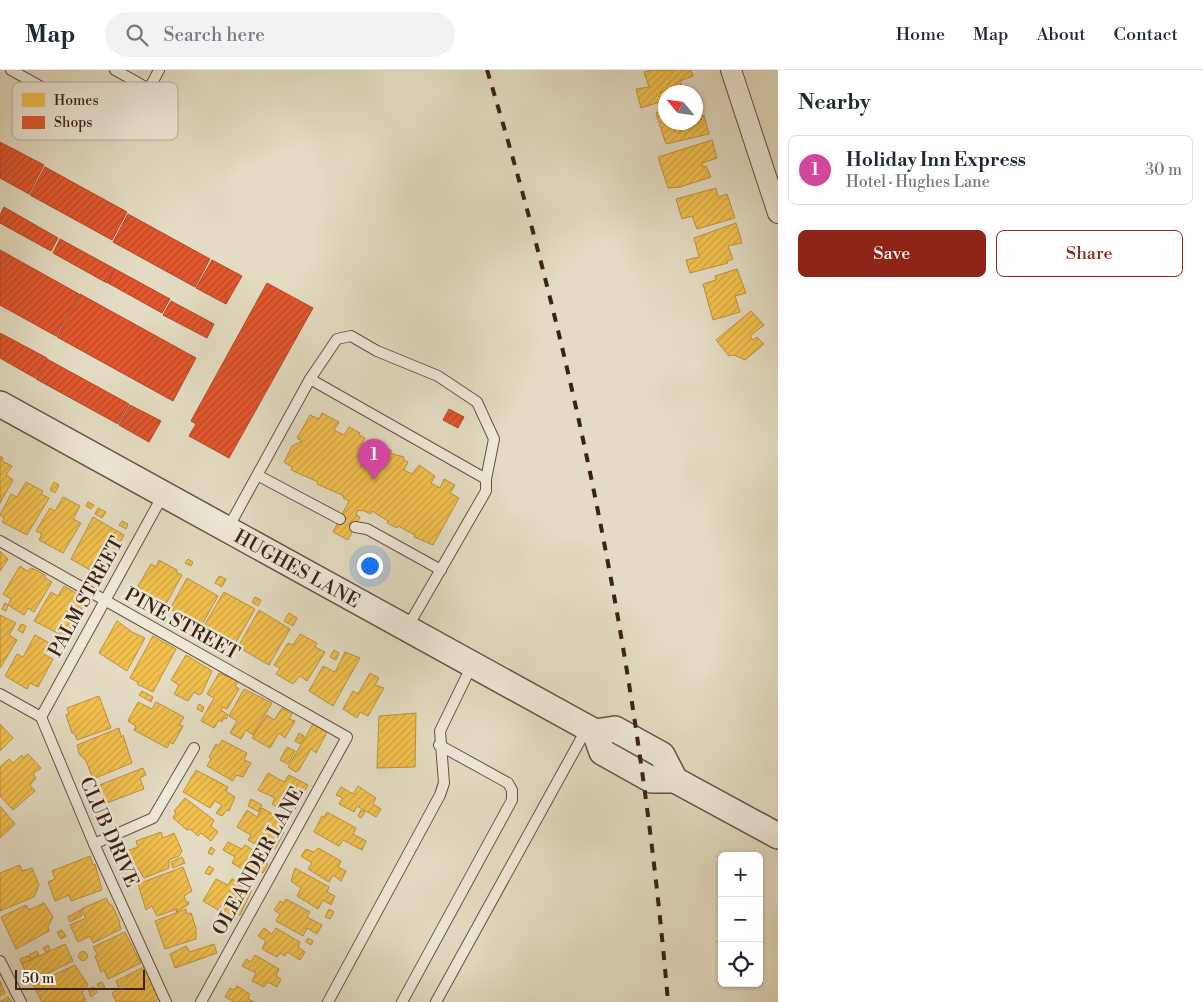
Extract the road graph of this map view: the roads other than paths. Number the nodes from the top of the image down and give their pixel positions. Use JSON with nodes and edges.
{"nodes":[{"id":1,"x":11,"y":70,"type":"edge"},
{"id":2,"x":115,"y":70,"type":"edge"},
{"id":3,"x":159,"y":70,"type":"edge"},
{"id":4,"x":732,"y":70,"type":"edge"},
{"id":5,"x":33,"y":82,"type":"edge"},
{"id":6,"x":136,"y":82,"type":"edge"},
{"id":7,"x":153,"y":82,"type":"edge"},
{"id":8,"x":778,"y":212,"type":"edge"},
{"id":9,"x":310,"y":379,"type":"junction"},
{"id":10,"x":0,"y":404,"type":"edge"},
{"id":11,"x":258,"y":476,"type":"junction"},
{"id":12,"x":486,"y":479,"type":"junction"},
{"id":13,"x":163,"y":495,"type":"junction"},
{"id":14,"x":340,"y":519,"type":"dead end"},
{"id":15,"x":355,"y":527,"type":"dead end"},
{"id":16,"x":227,"y":530,"type":"junction"},
{"id":17,"x":0,"y":541,"type":"edge"},
{"id":18,"x":441,"y":570,"type":"junction"},
{"id":19,"x":103,"y":600,"type":"junction"},
{"id":20,"x":406,"y":629,"type":"junction"},
{"id":21,"x":472,"y":665,"type":"junction"},
{"id":22,"x":0,"y":694,"type":"edge"},
{"id":23,"x":41,"y":717,"type":"junction"},
{"id":24,"x":591,"y":730,"type":"junction"},
{"id":25,"x":347,"y":737,"type":"joint"},
{"id":26,"x":440,"y":745,"type":"junction"},
{"id":27,"x":194,"y":748,"type":"dead end"},
{"id":28,"x":778,"y":836,"type":"edge"},
{"id":29,"x":94,"y":844,"type":"junction"},
{"id":30,"x":0,"y":962,"type":"edge"},
{"id":31,"x":21,"y":1002,"type":"edge"},
{"id":32,"x":166,"y":1002,"type":"edge"},
{"id":33,"x":201,"y":1002,"type":"edge"},
{"id":34,"x":328,"y":1002,"type":"edge"},
{"id":35,"x":402,"y":1002,"type":"edge"},
{"id":36,"x":436,"y":1002,"type":"edge"}],
"edges":[{"from":1,"to":5,"type":"lane"},
{"from":2,"to":6,"type":"lane"},
{"from":3,"to":7,"type":"lane"},
{"from":4,"to":8,"type":"street"},
{"from":9,"to":11,"type":"lane"},
{"from":9,"to":12,"type":"lane"},
{"from":9,"to":12,"type":"lane"},
{"from":10,"to":13,"type":"street","name":"HUGHES LANE"},
{"from":11,"to":14,"type":"lane"},
{"from":11,"to":16,"type":"lane"},
{"from":12,"to":18,"type":"lane"},
{"from":13,"to":16,"type":"street","name":"HUGHES LANE"},
{"from":13,"to":19,"type":"lane","name":"PALM STREET"},
{"from":15,"to":18,"type":"lane"},
{"from":16,"to":20,"type":"street","name":"HUGHES LANE"},
{"from":17,"to":19,"type":"lane","name":"PINE STREET"},
{"from":18,"to":20,"type":"lane"},
{"from":19,"to":23,"type":"lane","name":"PALM STREET"},
{"from":19,"to":25,"type":"lane","name":"PINE STREET"},
{"from":20,"to":21,"type":"street","name":"HUGHES LANE"},
{"from":21,"to":24,"type":"street","name":"HUGHES LANE"},
{"from":21,"to":26,"type":"lane"},
{"from":22,"to":23,"type":"lane"},
{"from":23,"to":29,"type":"lane","name":"CLUB DRIVE"},
{"from":24,"to":28,"type":"street","name":"HUGHES LANE"},
{"from":24,"to":36,"type":"lane"},
{"from":25,"to":33,"type":"lane","name":"OLEANDER LANE"},
{"from":26,"to":34,"type":"lane"},
{"from":26,"to":35,"type":"lane"},
{"from":27,"to":29,"type":"lane"},
{"from":29,"to":32,"type":"lane","name":"CLUB DRIVE"},
{"from":30,"to":31,"type":"lane"}]}
